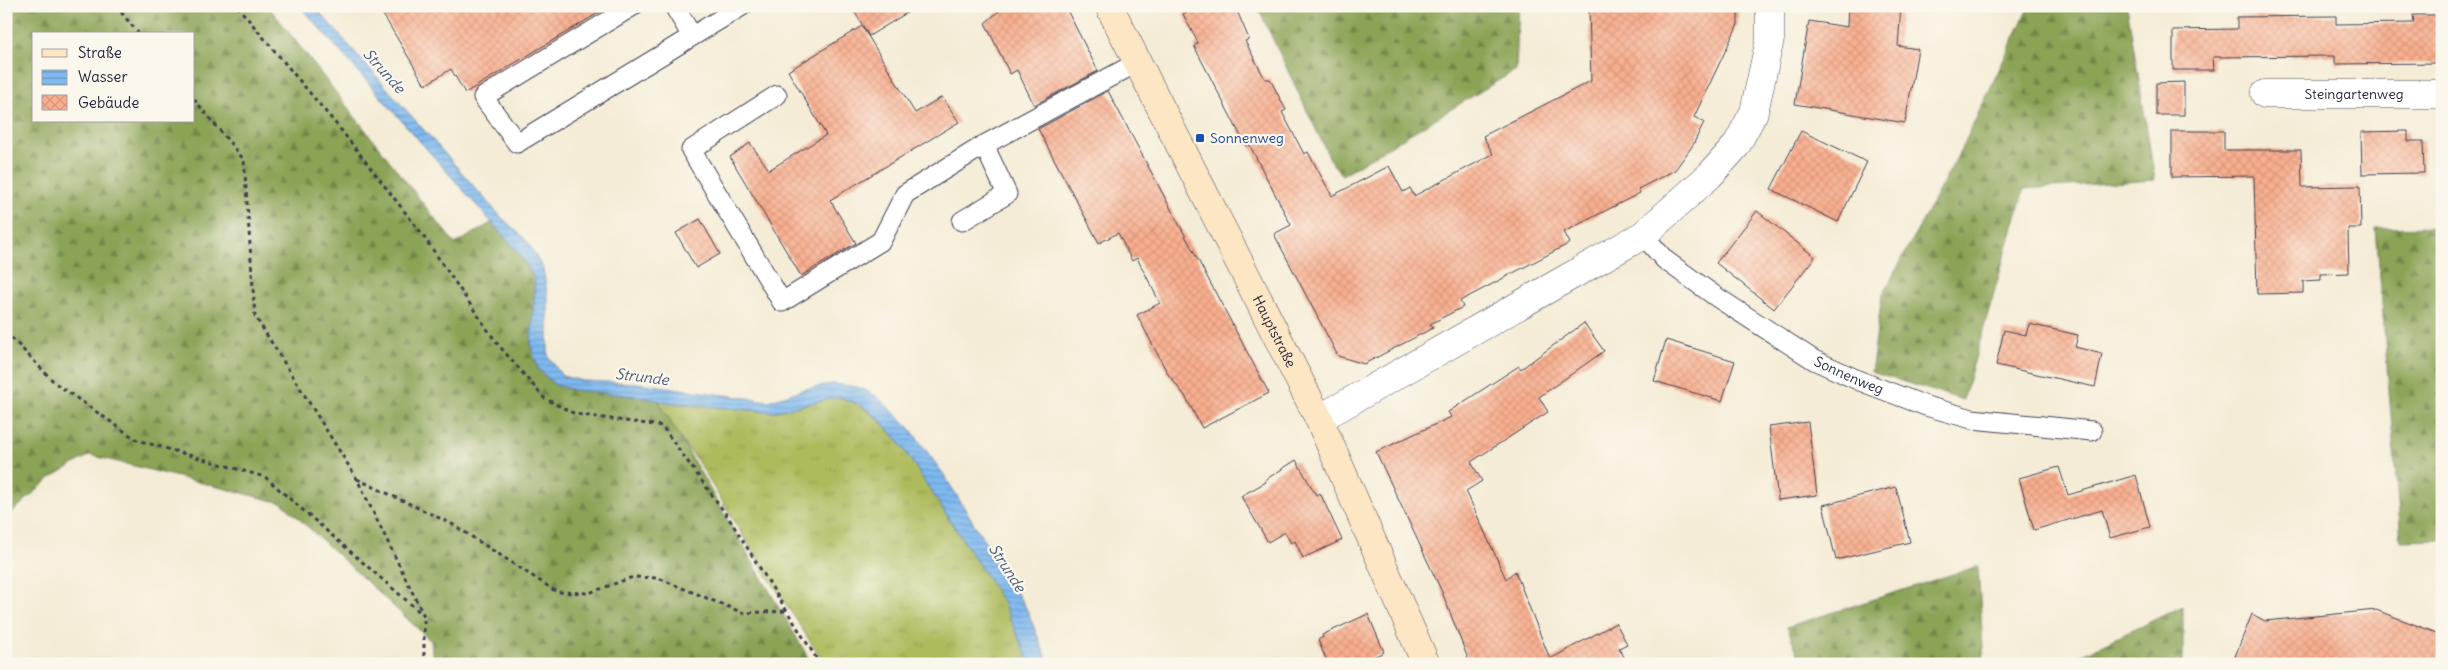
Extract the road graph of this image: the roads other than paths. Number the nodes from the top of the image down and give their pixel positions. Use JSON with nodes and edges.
{"nodes":[{"id":1,"x":633,"y":6,"type":"edge"},
{"id":2,"x":674,"y":6,"type":"edge"},
{"id":3,"x":742,"y":6,"type":"edge"},
{"id":4,"x":1109,"y":6,"type":"edge"},
{"id":5,"x":1770,"y":6,"type":"edge"},
{"id":6,"x":692,"y":36,"type":"junction"},
{"id":7,"x":1138,"y":62,"type":"junction"},
{"id":8,"x":2265,"y":94,"type":"dead end"},
{"id":9,"x":2442,"y":94,"type":"edge"},
{"id":10,"x":776,"y":95,"type":"dead end"},
{"id":11,"x":984,"y":145,"type":"junction"},
{"id":12,"x":962,"y":221,"type":"dead end"},
{"id":13,"x":1643,"y":235,"type":"junction"},
{"id":14,"x":1318,"y":419,"type":"junction"},
{"id":15,"x":2092,"y":431,"type":"dead end"},
{"id":16,"x":1426,"y":664,"type":"edge"}],
"edges":[{"from":1,"to":6,"type":"lane"},
{"from":2,"to":6,"type":"lane"},
{"from":3,"to":6,"type":"lane"},
{"from":4,"to":7,"type":"main road","name":"Hauptstraße"},
{"from":5,"to":13,"type":"street"},
{"from":7,"to":11,"type":"lane"},
{"from":7,"to":14,"type":"main road","name":"Hauptstraße"},
{"from":8,"to":9,"type":"street","name":"Steingartenweg"},
{"from":10,"to":11,"type":"lane"},
{"from":11,"to":12,"type":"lane"},
{"from":13,"to":14,"type":"street"},
{"from":13,"to":15,"type":"lane","name":"Sonnenweg"},
{"from":14,"to":16,"type":"main road","name":"Hauptstraße"}]}
